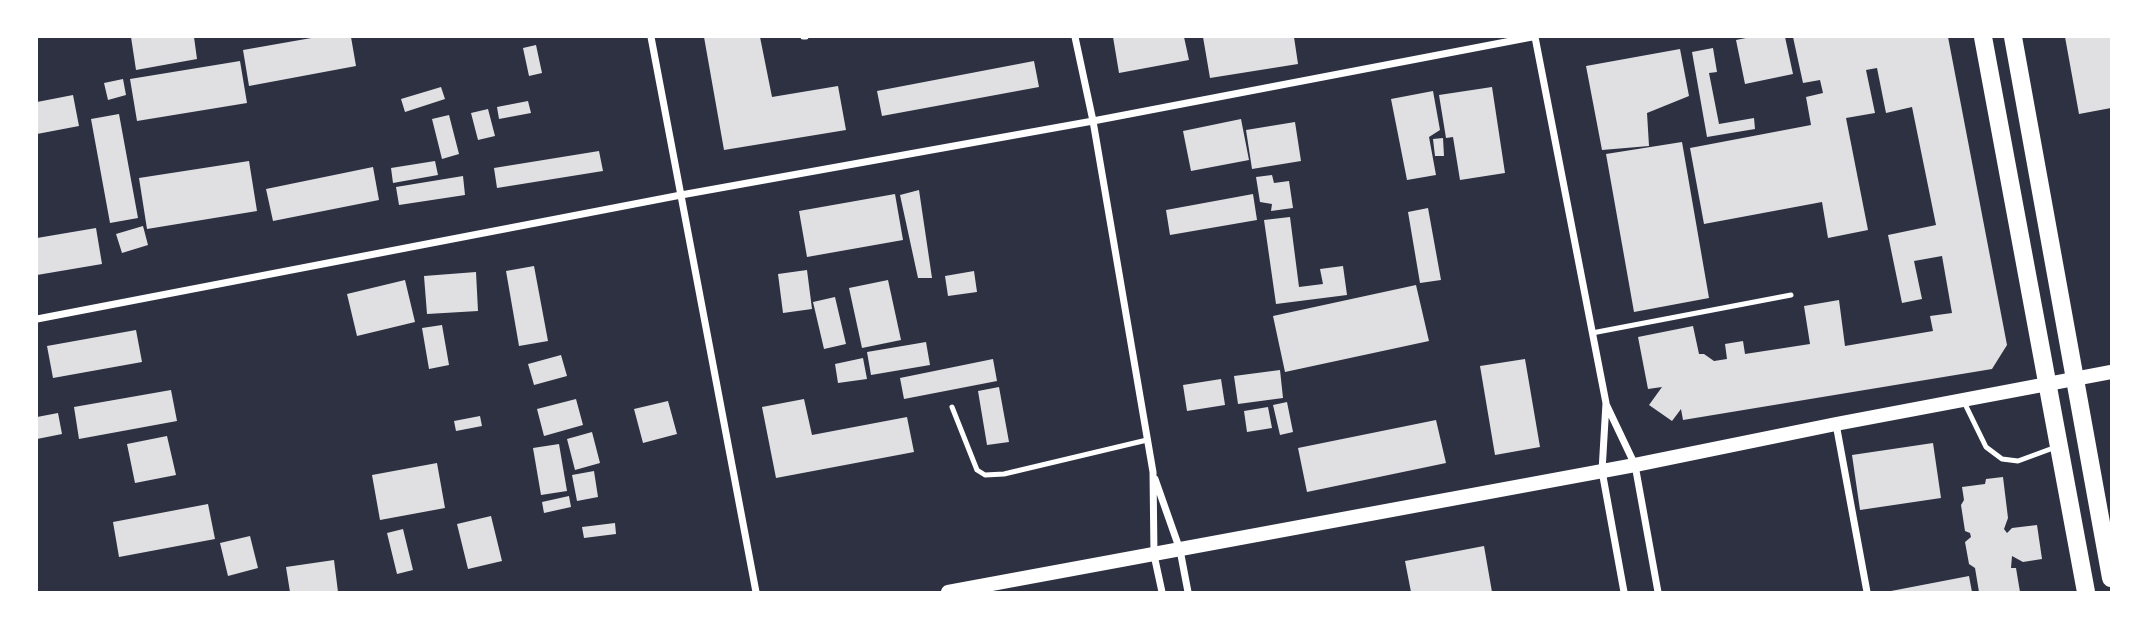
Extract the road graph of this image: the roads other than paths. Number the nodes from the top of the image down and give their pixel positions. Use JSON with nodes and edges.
{"nodes":[{"id":1,"x":652,"y":37,"type":"edge"},
{"id":2,"x":1075,"y":37,"type":"edge"},
{"id":3,"x":1533,"y":37,"type":"edge"},
{"id":4,"x":1983,"y":37,"type":"edge"},
{"id":5,"x":2013,"y":37,"type":"edge"},
{"id":6,"x":1093,"y":121,"type":"junction"},
{"id":7,"x":681,"y":195,"type":"junction"},
{"id":8,"x":1791,"y":295,"type":"dead end"},
{"id":9,"x":37,"y":319,"type":"edge"},
{"id":10,"x":1592,"y":333,"type":"junction"},
{"id":11,"x":2111,"y":372,"type":"edge"},
{"id":12,"x":2075,"y":378,"type":"junction"},
{"id":13,"x":2048,"y":383,"type":"junction"},
{"id":14,"x":1963,"y":399,"type":"junction"},
{"id":15,"x":1606,"y":403,"type":"junction"},
{"id":16,"x":952,"y":407,"type":"dead end"},
{"id":17,"x":1836,"y":424,"type":"junction"},
{"id":18,"x":1147,"y":440,"type":"junction"},
{"id":19,"x":2058,"y":446,"type":"junction"},
{"id":20,"x":1635,"y":465,"type":"junction"},
{"id":21,"x":1602,"y":471,"type":"junction"},
{"id":22,"x":1153,"y":472,"type":"junction"},
{"id":23,"x":1180,"y":550,"type":"junction"},
{"id":24,"x":1154,"y":555,"type":"junction"},
{"id":25,"x":2110,"y":573,"type":"edge"},
{"id":26,"x":2085,"y":583,"type":"edge"},
{"id":27,"x":756,"y":592,"type":"edge"},
{"id":28,"x":948,"y":592,"type":"edge"},
{"id":29,"x":1162,"y":592,"type":"edge"},
{"id":30,"x":1188,"y":592,"type":"edge"},
{"id":31,"x":1624,"y":592,"type":"edge"},
{"id":32,"x":1658,"y":592,"type":"edge"},
{"id":33,"x":1867,"y":592,"type":"edge"}],
"edges":[{"from":1,"to":7,"type":"street"},
{"from":2,"to":6,"type":"street"},
{"from":3,"to":6,"type":"street"},
{"from":3,"to":10,"type":"street"},
{"from":4,"to":13,"type":"main road"},
{"from":5,"to":12,"type":"main road"},
{"from":6,"to":7,"type":"street"},
{"from":6,"to":18,"type":"street"},
{"from":7,"to":9,"type":"street"},
{"from":7,"to":27,"type":"street"},
{"from":8,"to":10,"type":"lane"},
{"from":10,"to":15,"type":"street"},
{"from":11,"to":12,"type":"main road"},
{"from":12,"to":13,"type":"main road"},
{"from":12,"to":25,"type":"main road"},
{"from":13,"to":14,"type":"main road"},
{"from":13,"to":19,"type":"main road"},
{"from":14,"to":17,"type":"main road"},
{"from":14,"to":19,"type":"lane"},
{"from":15,"to":20,"type":"street"},
{"from":15,"to":21,"type":"street"},
{"from":16,"to":18,"type":"lane"},
{"from":17,"to":20,"type":"main road"},
{"from":17,"to":33,"type":"street"},
{"from":18,"to":22,"type":"street"},
{"from":19,"to":26,"type":"main road"},
{"from":20,"to":21,"type":"main road"},
{"from":20,"to":32,"type":"street"},
{"from":21,"to":23,"type":"main road"},
{"from":21,"to":31,"type":"street"},
{"from":22,"to":23,"type":"street"},
{"from":22,"to":24,"type":"street"},
{"from":23,"to":24,"type":"main road"},
{"from":23,"to":30,"type":"street"},
{"from":24,"to":28,"type":"main road"},
{"from":24,"to":29,"type":"street"},
{"from":25,"to":26,"type":"main road"}]}
